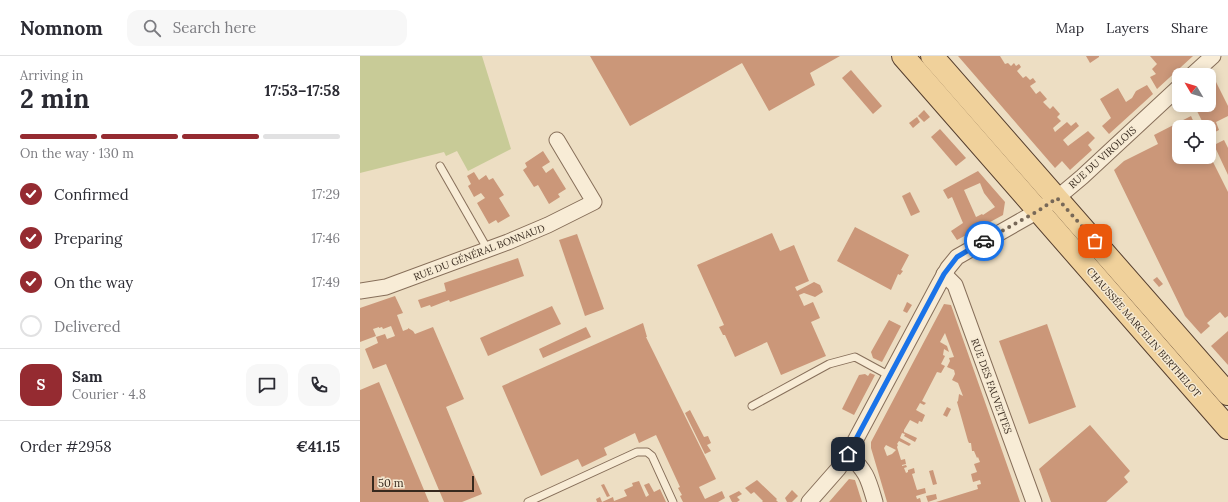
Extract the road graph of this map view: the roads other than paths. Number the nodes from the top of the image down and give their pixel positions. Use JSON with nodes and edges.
{"nodes":[{"id":1,"x":903,"y":56,"type":"edge"},
{"id":2,"x":932,"y":56,"type":"edge"},
{"id":3,"x":1213,"y":56,"type":"edge"},
{"id":4,"x":1200,"y":68,"type":"edge"},
{"id":5,"x":1172,"y":93,"type":"edge"},
{"id":6,"x":557,"y":140,"type":"dead end"},
{"id":7,"x":440,"y":166,"type":"dead end"},
{"id":8,"x":1057,"y":198,"type":"junction"},
{"id":9,"x":1038,"y":211,"type":"junction"},
{"id":10,"x":488,"y":250,"type":"junction"},
{"id":11,"x":944,"y":274,"type":"junction"},
{"id":12,"x":360,"y":290,"type":"edge"},
{"id":13,"x":890,"y":376,"type":"junction"},
{"id":14,"x":1228,"y":394,"type":"edge"},
{"id":15,"x":752,"y":406,"type":"dead end"},
{"id":16,"x":1228,"y":428,"type":"edge"},
{"id":17,"x":848,"y":454,"type":"junction"},
{"id":18,"x":528,"y":502,"type":"edge"},
{"id":19,"x":672,"y":502,"type":"edge"},
{"id":20,"x":809,"y":502,"type":"edge"},
{"id":21,"x":875,"y":502,"type":"edge"},
{"id":22,"x":1034,"y":502,"type":"edge"}],
"edges":[{"from":1,"to":9,"type":"main road","name":"CHAUSSÉE MARCELIN BERTHELOT"},
{"from":2,"to":8,"type":"main road"},
{"from":3,"to":4,"type":"street"},
{"from":5,"to":8,"type":"street","name":"RUE DU VIROLOIS"},
{"from":6,"to":10,"type":"street","name":"RUE DU GÉNÉRAL BONNAUD"},
{"from":7,"to":10,"type":"lane"},
{"from":8,"to":9,"type":"street","name":"RUE DU VIROLOIS"},
{"from":8,"to":14,"type":"main road"},
{"from":9,"to":11,"type":"street","name":"RUE DU VIROLOIS"},
{"from":9,"to":16,"type":"main road","name":"CHAUSSÉE MARCELIN BERTHELOT"},
{"from":10,"to":12,"type":"street","name":"RUE DU GÉNÉRAL BONNAUD"},
{"from":11,"to":13,"type":"street","name":"RUE DU VIROLOIS"},
{"from":11,"to":22,"type":"street","name":"RUE DES FAUVETTES"},
{"from":13,"to":15,"type":"lane"},
{"from":13,"to":17,"type":"street","name":"RUE DU VIROLOIS"},
{"from":17,"to":20,"type":"street","name":"RUE DU VIROLOIS"},
{"from":17,"to":21,"type":"street"},
{"from":18,"to":19,"type":"lane"}]}
